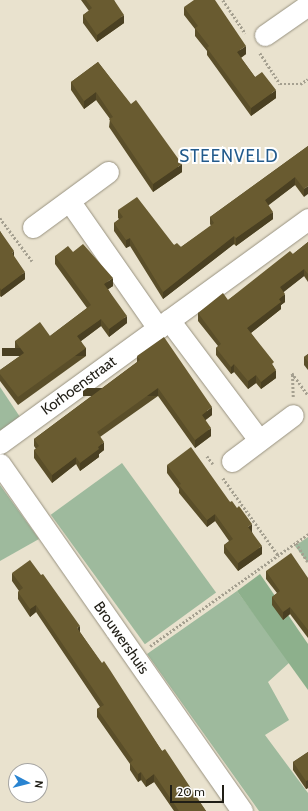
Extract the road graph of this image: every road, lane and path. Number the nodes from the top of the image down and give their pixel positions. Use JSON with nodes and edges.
{"nodes":[{"id":1,"x":308,"y":5,"type":"edge"},
{"id":2,"x":265,"y":35,"type":"dead end"},
{"id":3,"x":108,"y":172,"type":"dead end"},
{"id":4,"x":70,"y":202,"type":"junction"},
{"id":5,"x":0,"y":218,"type":"edge"},
{"id":6,"x":308,"y":219,"type":"edge"},
{"id":7,"x":33,"y":227,"type":"dead end"},
{"id":8,"x":32,"y":261,"type":"dead end"},
{"id":9,"x":163,"y":324,"type":"junction"},
{"id":10,"x":308,"y":395,"type":"edge"},
{"id":11,"x":293,"y":415,"type":"joint"},
{"id":12,"x":259,"y":440,"type":"junction"},
{"id":13,"x":0,"y":443,"type":"edge"},
{"id":14,"x":207,"y":456,"type":"dead end"},
{"id":15,"x":0,"y":464,"type":"edge"},
{"id":16,"x":223,"y":468,"type":"junction"},
{"id":17,"x":308,"y":534,"type":"edge"},
{"id":18,"x":296,"y":543,"type":"junction"},
{"id":19,"x":278,"y":556,"type":"junction"},
{"id":20,"x":308,"y":562,"type":"edge"},
{"id":21,"x":135,"y":657,"type":"junction"},
{"id":22,"x":242,"y":811,"type":"edge"}],
"edges":[{"from":1,"to":2,"type":"street"},
{"from":3,"to":4,"type":"street"},
{"from":4,"to":7,"type":"street"},
{"from":4,"to":9,"type":"street"},
{"from":5,"to":8,"type":"path"},
{"from":6,"to":9,"type":"street","name":"Korhoenstraat"},
{"from":9,"to":12,"type":"street"},
{"from":9,"to":13,"type":"street","name":"Korhoenstraat"},
{"from":10,"to":11,"type":"path"},
{"from":11,"to":12,"type":"street"},
{"from":12,"to":16,"type":"street"},
{"from":14,"to":16,"type":"path"},
{"from":15,"to":21,"type":"street","name":"Brouwershuis"},
{"from":16,"to":19,"type":"path"},
{"from":17,"to":18,"type":"path"},
{"from":18,"to":19,"type":"path"},
{"from":18,"to":20,"type":"path"},
{"from":19,"to":21,"type":"path"},
{"from":21,"to":22,"type":"street","name":"Brouwershuis"}]}
